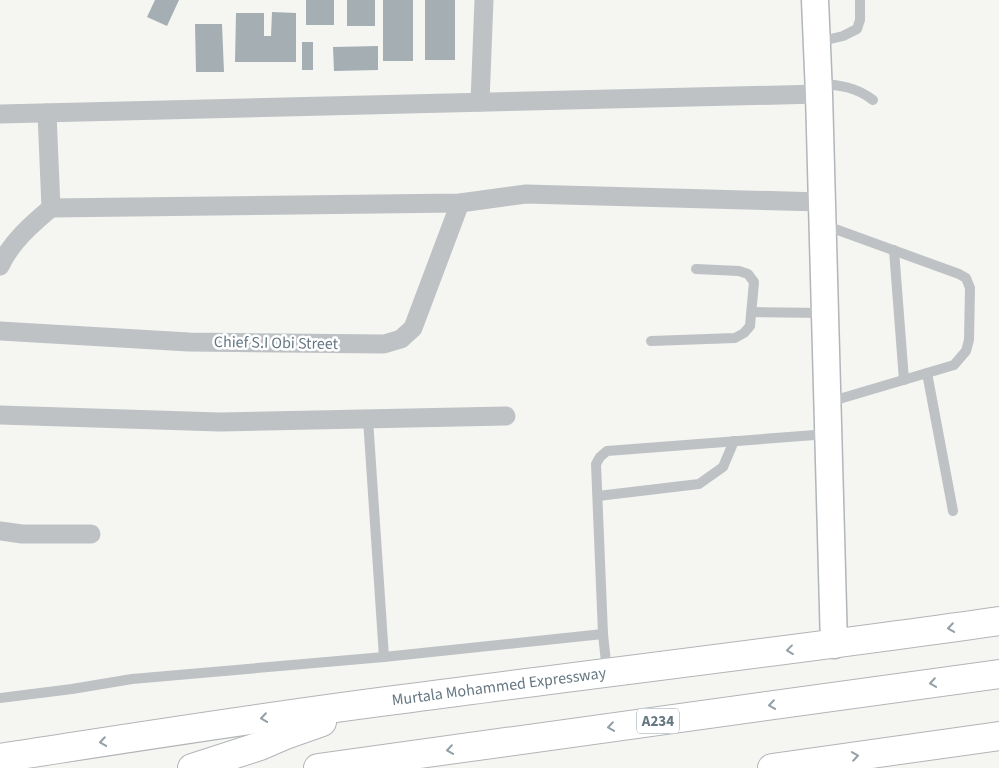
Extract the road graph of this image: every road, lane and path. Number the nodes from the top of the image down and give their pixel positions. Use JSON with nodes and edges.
{"nodes":[{"id":1,"x":484,"y":0,"type":"edge"},
{"id":2,"x":815,"y":0,"type":"edge"},
{"id":3,"x":860,"y":0,"type":"edge"},
{"id":4,"x":817,"y":42,"type":"junction"},
{"id":5,"x":819,"y":89,"type":"junction"},
{"id":6,"x":873,"y":100,"type":"dead end"},
{"id":7,"x":480,"y":102,"type":"junction"},
{"id":8,"x":47,"y":113,"type":"junction"},
{"id":9,"x":0,"y":114,"type":"edge"},
{"id":10,"x":460,"y":204,"type":"junction"},
{"id":11,"x":51,"y":208,"type":"junction"},
{"id":12,"x":822,"y":213,"type":"junction"},
{"id":13,"x":894,"y":250,"type":"junction"},
{"id":14,"x":0,"y":266,"type":"edge"},
{"id":15,"x":696,"y":269,"type":"dead end"},
{"id":16,"x":752,"y":312,"type":"junction"},
{"id":17,"x":825,"y":313,"type":"junction"},
{"id":18,"x":0,"y":331,"type":"edge"},
{"id":19,"x":651,"y":341,"type":"dead end"},
{"id":20,"x":927,"y":373,"type":"junction"},
{"id":21,"x":904,"y":380,"type":"junction"},
{"id":22,"x":828,"y":403,"type":"junction"},
{"id":23,"x":0,"y":415,"type":"edge"},
{"id":24,"x":506,"y":416,"type":"dead end"},
{"id":25,"x":368,"y":419,"type":"junction"},
{"id":26,"x":828,"y":434,"type":"junction"},
{"id":27,"x":734,"y":441,"type":"junction"},
{"id":28,"x":598,"y":496,"type":"junction"},
{"id":29,"x":953,"y":511,"type":"dead end"},
{"id":30,"x":0,"y":530,"type":"edge"},
{"id":31,"x":91,"y":534,"type":"dead end"},
{"id":32,"x":999,"y":622,"type":"edge"},
{"id":33,"x":603,"y":634,"type":"junction"},
{"id":34,"x":834,"y":645,"type":"junction"},
{"id":35,"x":384,"y":657,"type":"junction"},
{"id":36,"x":608,"y":673,"type":"junction"},
{"id":37,"x":999,"y":674,"type":"edge"},
{"id":38,"x":0,"y":698,"type":"edge"},
{"id":39,"x":410,"y":698,"type":"junction"},
{"id":40,"x":999,"y":736,"type":"edge"},
{"id":41,"x":0,"y":758,"type":"edge"},
{"id":42,"x":192,"y":768,"type":"edge"},
{"id":43,"x":318,"y":768,"type":"edge"},
{"id":44,"x":772,"y":768,"type":"edge"}],
"edges":[{"from":1,"to":7,"type":"street"},
{"from":2,"to":4,"type":"main road"},
{"from":3,"to":4,"type":"lane"},
{"from":4,"to":5,"type":"main road"},
{"from":5,"to":6,"type":"lane"},
{"from":5,"to":7,"type":"street"},
{"from":5,"to":12,"type":"main road"},
{"from":7,"to":8,"type":"street"},
{"from":8,"to":9,"type":"street"},
{"from":8,"to":11,"type":"street"},
{"from":10,"to":11,"type":"street"},
{"from":10,"to":12,"type":"street"},
{"from":10,"to":18,"type":"street","name":"Chief S.I Obi Street"},
{"from":11,"to":14,"type":"street"},
{"from":12,"to":13,"type":"lane"},
{"from":12,"to":17,"type":"main road"},
{"from":13,"to":20,"type":"lane"},
{"from":13,"to":21,"type":"lane"},
{"from":15,"to":16,"type":"lane"},
{"from":16,"to":17,"type":"lane"},
{"from":16,"to":19,"type":"lane"},
{"from":17,"to":22,"type":"main road"},
{"from":20,"to":21,"type":"lane"},
{"from":20,"to":29,"type":"lane"},
{"from":21,"to":22,"type":"lane"},
{"from":22,"to":26,"type":"main road"},
{"from":23,"to":25,"type":"street"},
{"from":24,"to":25,"type":"street"},
{"from":25,"to":35,"type":"lane"},
{"from":26,"to":27,"type":"lane"},
{"from":26,"to":34,"type":"main road"},
{"from":27,"to":28,"type":"lane"},
{"from":27,"to":28,"type":"lane"},
{"from":28,"to":33,"type":"lane"},
{"from":30,"to":31,"type":"street"},
{"from":32,"to":34,"type":"highway","name":"Murtala Mohammed Expressway","one_way":true},
{"from":33,"to":35,"type":"lane"},
{"from":33,"to":36,"type":"lane"},
{"from":34,"to":36,"type":"highway","name":"Murtala Mohammed Expressway","one_way":true},
{"from":35,"to":38,"type":"lane"},
{"from":36,"to":39,"type":"highway","name":"Murtala Mohammed Expressway"},
{"from":37,"to":43,"type":"highway","number":"A234","one_way":true},
{"from":39,"to":41,"type":"highway","name":"Murtala Mohammed Expressway","one_way":true},
{"from":39,"to":42,"type":"highway"},
{"from":44,"to":40,"type":"highway","one_way":true}]}
